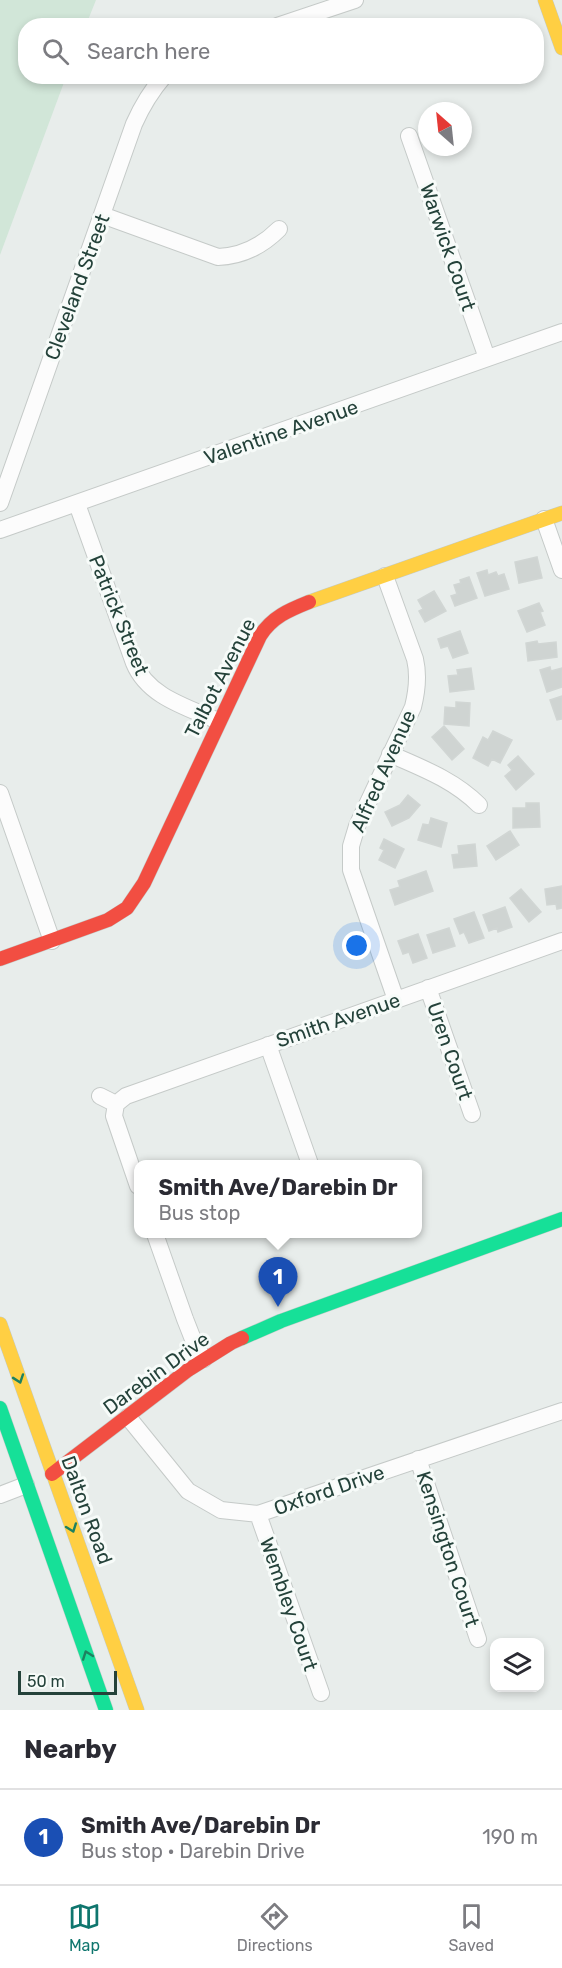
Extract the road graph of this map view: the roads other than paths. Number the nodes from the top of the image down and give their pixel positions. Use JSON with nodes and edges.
{"nodes":[{"id":1,"x":355,"y":0,"type":"edge"},
{"id":2,"x":545,"y":0,"type":"edge"},
{"id":3,"x":301,"y":18,"type":"edge"},
{"id":4,"x":562,"y":48,"type":"edge"},
{"id":5,"x":157,"y":84,"type":"edge"},
{"id":6,"x":409,"y":136,"type":"dead end"},
{"id":7,"x":102,"y":215,"type":"junction"},
{"id":8,"x":279,"y":229,"type":"dead end"},
{"id":9,"x":562,"y":332,"type":"edge"},
{"id":10,"x":487,"y":358,"type":"junction"},
{"id":11,"x":0,"y":503,"type":"edge"},
{"id":12,"x":77,"y":504,"type":"junction"},
{"id":13,"x":562,"y":513,"type":"edge"},
{"id":14,"x":544,"y":519,"type":"junction"},
{"id":15,"x":1,"y":528,"type":"edge"},
{"id":16,"x":562,"y":570,"type":"edge"},
{"id":17,"x":385,"y":576,"type":"junction"},
{"id":18,"x":218,"y":721,"type":"junction"},
{"id":19,"x":390,"y":754,"type":"junction"},
{"id":20,"x":0,"y":793,"type":"edge"},
{"id":21,"x":479,"y":805,"type":"dead end"},
{"id":22,"x":52,"y":940,"type":"junction"},
{"id":23,"x":562,"y":941,"type":"edge"},
{"id":24,"x":0,"y":959,"type":"edge"},
{"id":25,"x":428,"y":988,"type":"junction"},
{"id":26,"x":396,"y":1000,"type":"junction"},
{"id":27,"x":268,"y":1045,"type":"junction"},
{"id":28,"x":100,"y":1096,"type":"dead end"},
{"id":29,"x":117,"y":1104,"type":"junction"},
{"id":30,"x":472,"y":1114,"type":"dead end"},
{"id":31,"x":309,"y":1160,"type":"edge"},
{"id":32,"x":134,"y":1174,"type":"edge"},
{"id":33,"x":562,"y":1219,"type":"edge"},
{"id":34,"x":157,"y":1238,"type":"edge"},
{"id":35,"x":0,"y":1324,"type":"edge"},
{"id":36,"x":204,"y":1359,"type":"junction"},
{"id":37,"x":0,"y":1408,"type":"edge"},
{"id":38,"x":562,"y":1411,"type":"edge"},
{"id":39,"x":128,"y":1417,"type":"junction"},
{"id":40,"x":418,"y":1459,"type":"junction"},
{"id":41,"x":52,"y":1474,"type":"junction"},
{"id":42,"x":26,"y":1485,"type":"junction"},
{"id":43,"x":0,"y":1496,"type":"edge"},
{"id":44,"x":258,"y":1514,"type":"junction"},
{"id":45,"x":478,"y":1639,"type":"dead end"},
{"id":46,"x":321,"y":1694,"type":"dead end"},
{"id":47,"x":106,"y":1710,"type":"edge"},
{"id":48,"x":137,"y":1710,"type":"edge"}],
"edges":[{"from":1,"to":3,"type":"street"},
{"from":2,"to":4,"type":"street"},
{"from":5,"to":7,"type":"street","name":"Cleveland Street"},
{"from":6,"to":10,"type":"street","name":"Warwick Court"},
{"from":7,"to":8,"type":"street"},
{"from":7,"to":11,"type":"street","name":"Cleveland Street"},
{"from":9,"to":10,"type":"street","name":"Valentine Avenue"},
{"from":10,"to":12,"type":"street","name":"Valentine Avenue"},
{"from":12,"to":15,"type":"street","name":"Valentine Avenue"},
{"from":12,"to":18,"type":"street","name":"Patrick Street"},
{"from":13,"to":14,"type":"street","name":"Talbot Avenue"},
{"from":14,"to":16,"type":"street"},
{"from":14,"to":17,"type":"street","name":"Talbot Avenue"},
{"from":17,"to":18,"type":"street","name":"Talbot Avenue"},
{"from":17,"to":19,"type":"street","name":"Alfred Avenue"},
{"from":18,"to":22,"type":"street","name":"Talbot Avenue"},
{"from":19,"to":21,"type":"street"},
{"from":19,"to":26,"type":"street","name":"Alfred Avenue"},
{"from":20,"to":22,"type":"street"},
{"from":22,"to":24,"type":"street","name":"Talbot Avenue"},
{"from":23,"to":25,"type":"street","name":"Smith Avenue"},
{"from":25,"to":26,"type":"street","name":"Smith Avenue"},
{"from":25,"to":30,"type":"street","name":"Uren Court"},
{"from":26,"to":27,"type":"street","name":"Smith Avenue"},
{"from":27,"to":29,"type":"street","name":"Smith Avenue"},
{"from":27,"to":31,"type":"street"},
{"from":28,"to":29,"type":"street"},
{"from":29,"to":32,"type":"street"},
{"from":33,"to":36,"type":"street","name":"Darebin Drive"},
{"from":34,"to":36,"type":"street"},
{"from":35,"to":41,"type":"street","name":"Dalton Road","one_way":true},
{"from":36,"to":39,"type":"street","name":"Darebin Drive"},
{"from":37,"to":42,"type":"street"},
{"from":38,"to":40,"type":"street","name":"Oxford Drive"},
{"from":39,"to":41,"type":"street","name":"Darebin Drive"},
{"from":39,"to":44,"type":"street","name":"Oxford Drive"},
{"from":40,"to":44,"type":"street","name":"Oxford Drive"},
{"from":40,"to":45,"type":"street","name":"Kensington Court"},
{"from":41,"to":42,"type":"street","name":"Darebin Drive"},
{"from":41,"to":48,"type":"street","name":"Dalton Road","one_way":true},
{"from":42,"to":43,"type":"street"},
{"from":47,"to":42,"type":"street","one_way":true},
{"from":44,"to":46,"type":"street","name":"Wembley Court"}]}
